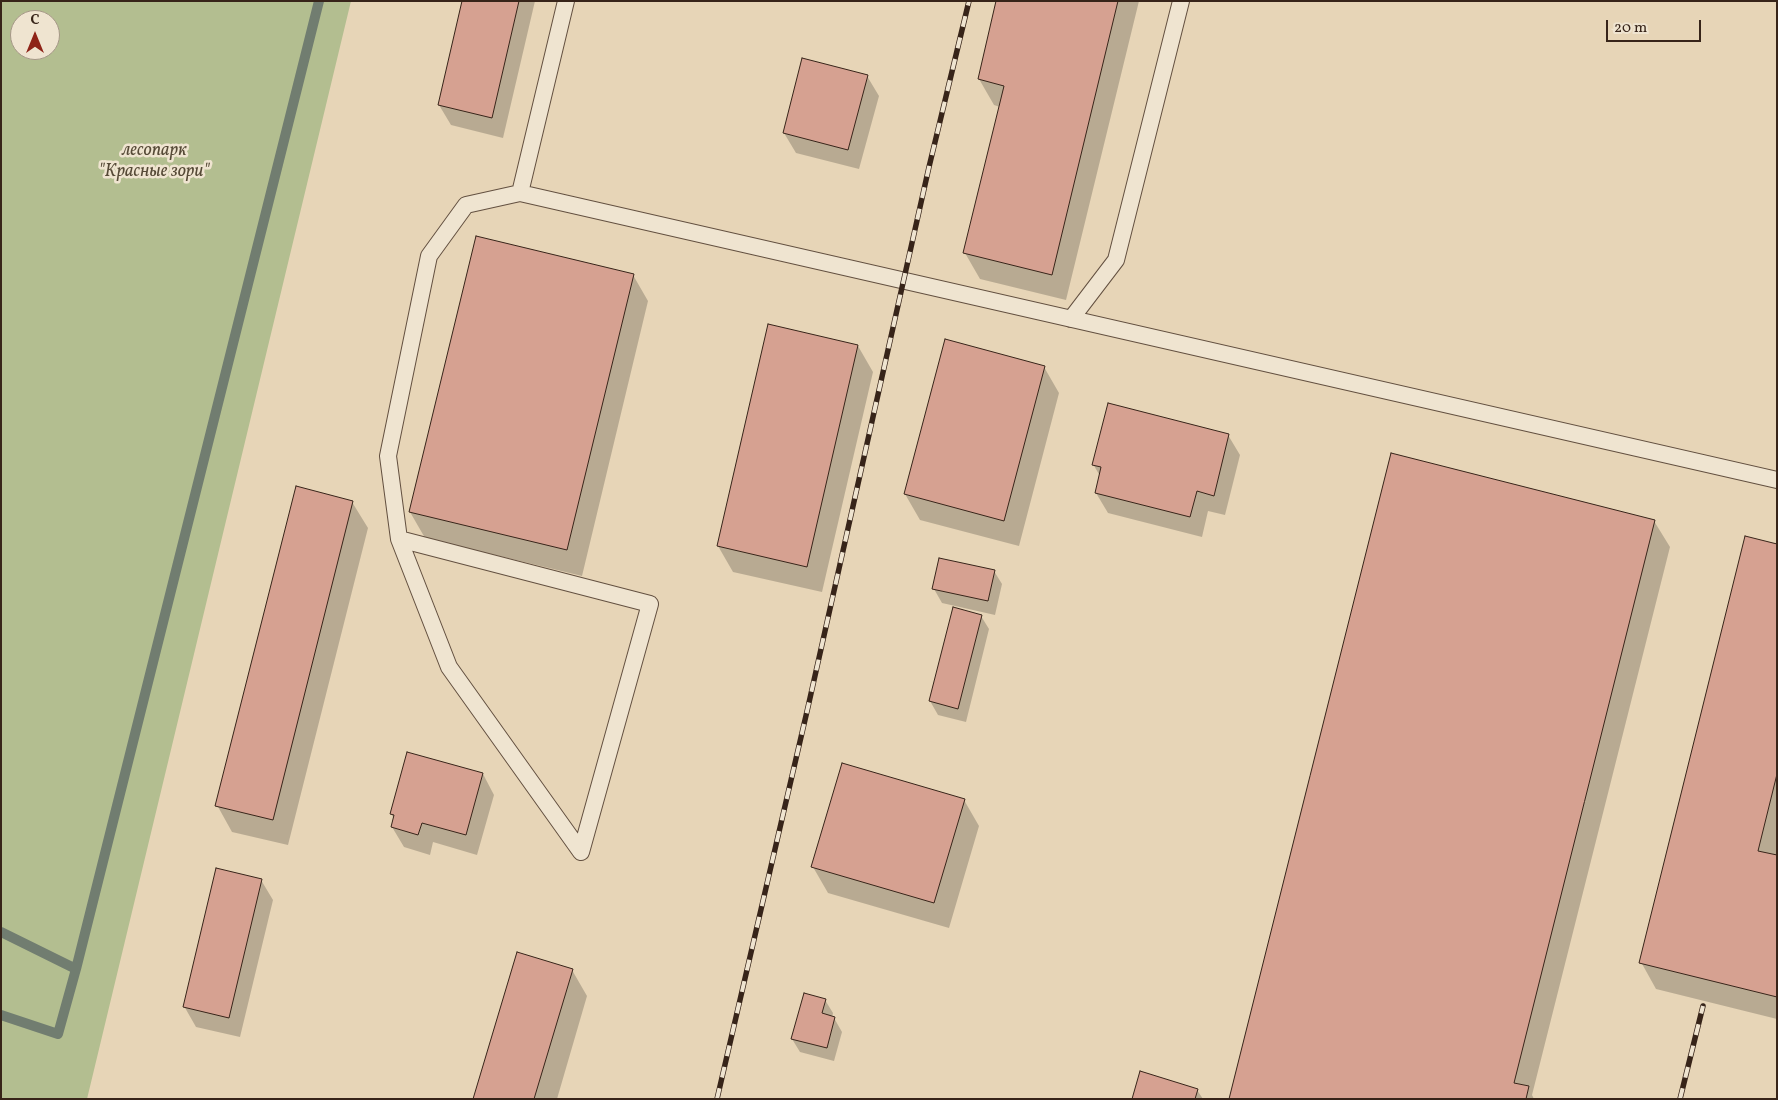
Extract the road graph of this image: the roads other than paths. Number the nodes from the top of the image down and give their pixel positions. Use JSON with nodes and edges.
{"nodes":[{"id":1,"x":566,"y":1,"type":"edge"},
{"id":2,"x":1181,"y":1,"type":"edge"},
{"id":3,"x":520,"y":193,"type":"junction"},
{"id":4,"x":1071,"y":318,"type":"junction"},
{"id":5,"x":1777,"y":480,"type":"edge"},
{"id":6,"x":399,"y":539,"type":"junction"}],
"edges":[{"from":1,"to":3,"type":"lane"},
{"from":2,"to":4,"type":"lane"},
{"from":3,"to":4,"type":"lane"},
{"from":3,"to":6,"type":"lane"},
{"from":4,"to":5,"type":"lane"},
{"from":6,"to":6,"type":"lane"}]}
